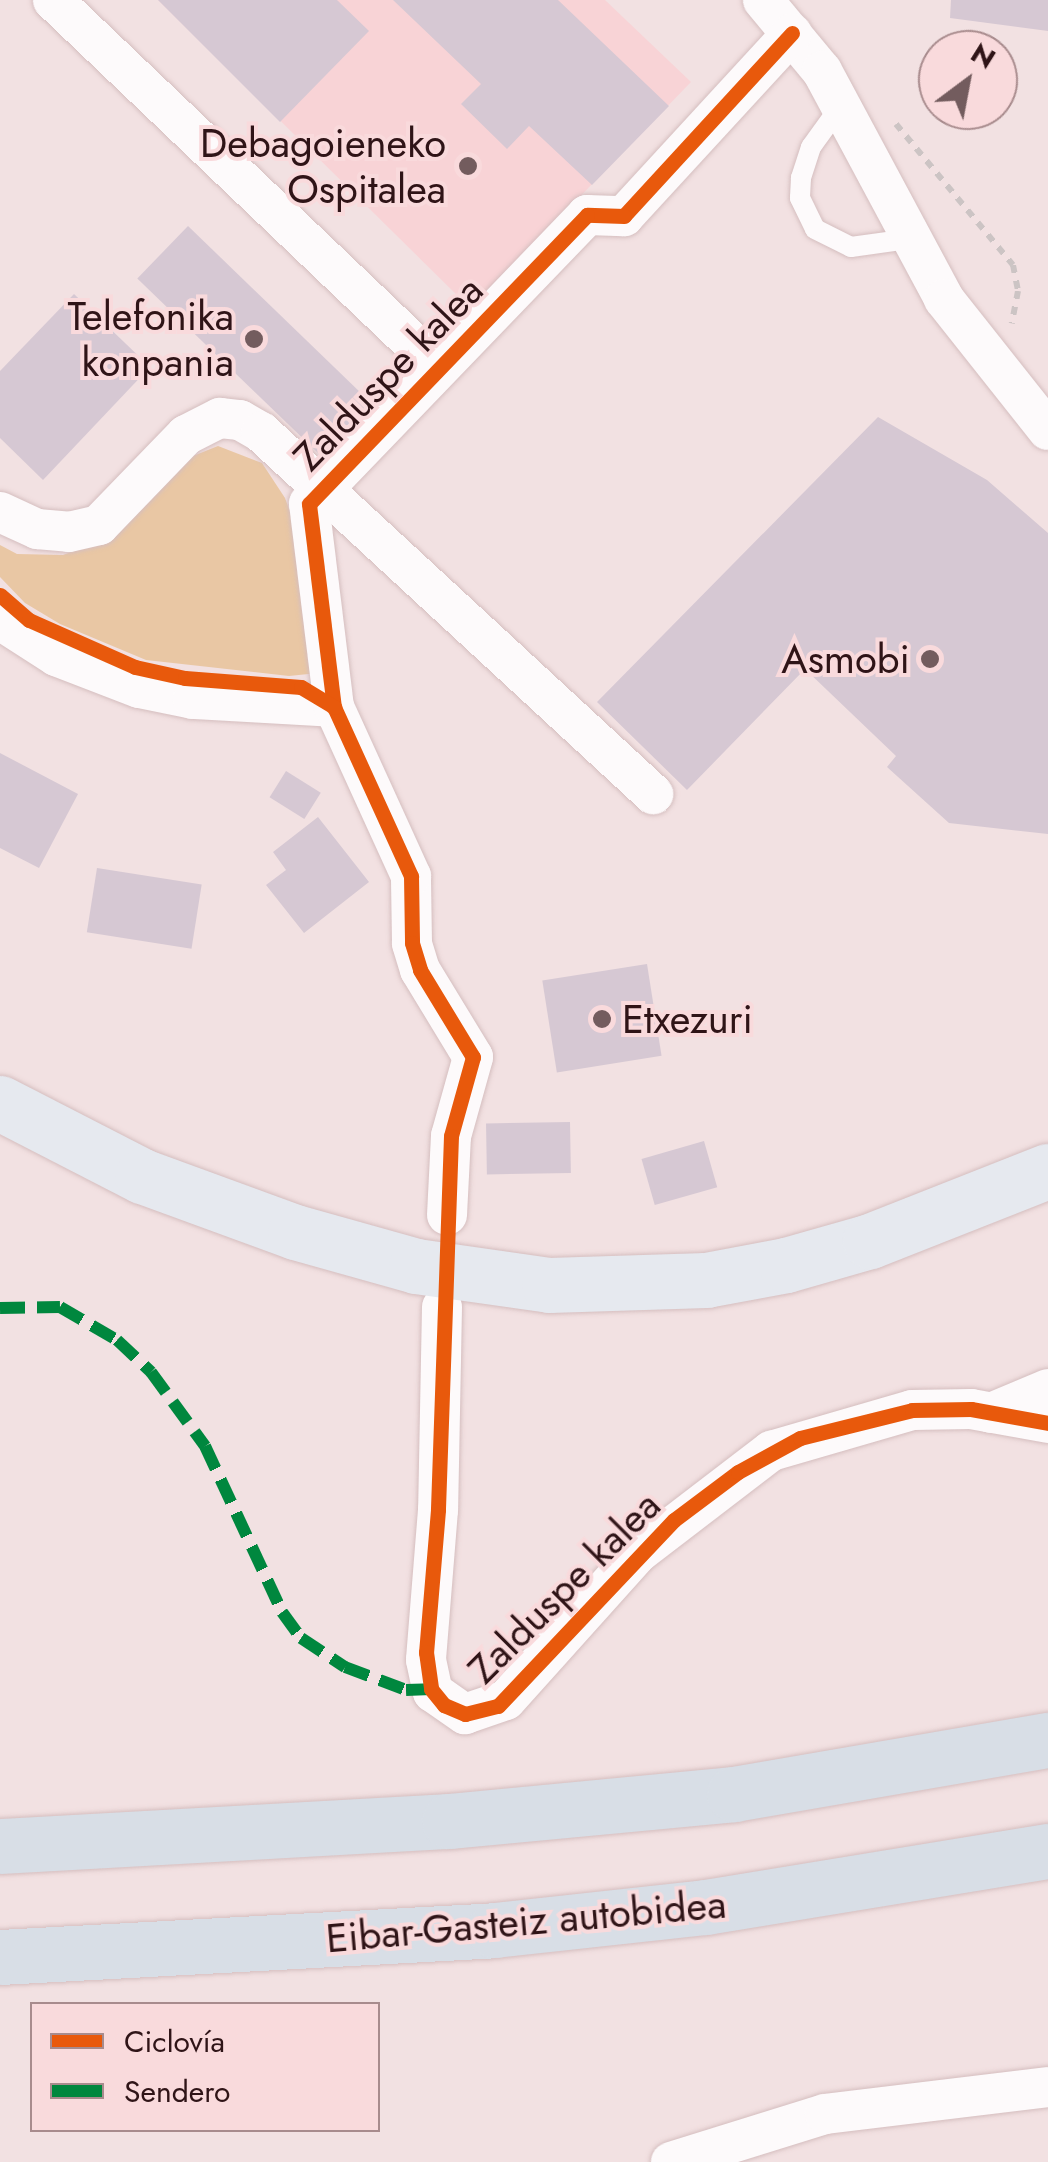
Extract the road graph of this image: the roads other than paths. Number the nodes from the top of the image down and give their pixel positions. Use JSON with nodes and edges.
{"nodes":[{"id":1,"x":53,"y":0,"type":"edge"},
{"id":2,"x":763,"y":0,"type":"edge"},
{"id":3,"x":792,"y":33,"type":"junction"},
{"id":4,"x":842,"y":104,"type":"junction"},
{"id":5,"x":909,"y":239,"type":"junction"},
{"id":6,"x":438,"y":368,"type":"junction"},
{"id":7,"x":1048,"y":430,"type":"edge"},
{"id":8,"x":319,"y":488,"type":"junction"},
{"id":9,"x":0,"y":512,"type":"edge"},
{"id":10,"x":0,"y":620,"type":"edge"},
{"id":11,"x":334,"y":707,"type":"junction"},
{"id":12,"x":653,"y":794,"type":"dead end"},
{"id":13,"x":0,"y":1103,"type":"edge"},
{"id":14,"x":1048,"y":1171,"type":"edge"},
{"id":15,"x":447,"y":1215,"type":"dead end"},
{"id":16,"x":442,"y":1307,"type":"dead end"},
{"id":17,"x":1048,"y":1390,"type":"edge"},
{"id":18,"x":991,"y":1413,"type":"junction"},
{"id":19,"x":1048,"y":1423,"type":"edge"},
{"id":20,"x":1048,"y":1740,"type":"edge"},
{"id":21,"x":0,"y":1846,"type":"edge"},
{"id":22,"x":1048,"y":1851,"type":"edge"},
{"id":23,"x":0,"y":1958,"type":"edge"},
{"id":24,"x":1048,"y":2087,"type":"edge"},
{"id":25,"x":671,"y":2162,"type":"edge"}],
"edges":[{"from":1,"to":6,"type":"street"},
{"from":2,"to":3,"type":"street"},
{"from":3,"to":4,"type":"street"},
{"from":3,"to":6,"type":"street","name":"Zalduspe kalea"},
{"from":4,"to":5,"type":"street"},
{"from":4,"to":5,"type":"lane"},
{"from":5,"to":7,"type":"street"},
{"from":6,"to":8,"type":"street","name":"Zalduspe kalea"},
{"from":8,"to":9,"type":"street"},
{"from":8,"to":11,"type":"street","name":"Zalduspe kalea"},
{"from":8,"to":12,"type":"street","name":"Zalduspe kalea"},
{"from":10,"to":11,"type":"street"},
{"from":11,"to":15,"type":"street","name":"Zalduspe kalea"},
{"from":13,"to":14,"type":"main road"},
{"from":16,"to":18,"type":"street","name":"Zalduspe kalea"},
{"from":17,"to":18,"type":"street"},
{"from":18,"to":19,"type":"street"},
{"from":20,"to":21,"type":"highway"},
{"from":22,"to":23,"type":"highway","name":"Eibar-Gasteiz autobidea"},
{"from":24,"to":25,"type":"street"}]}
